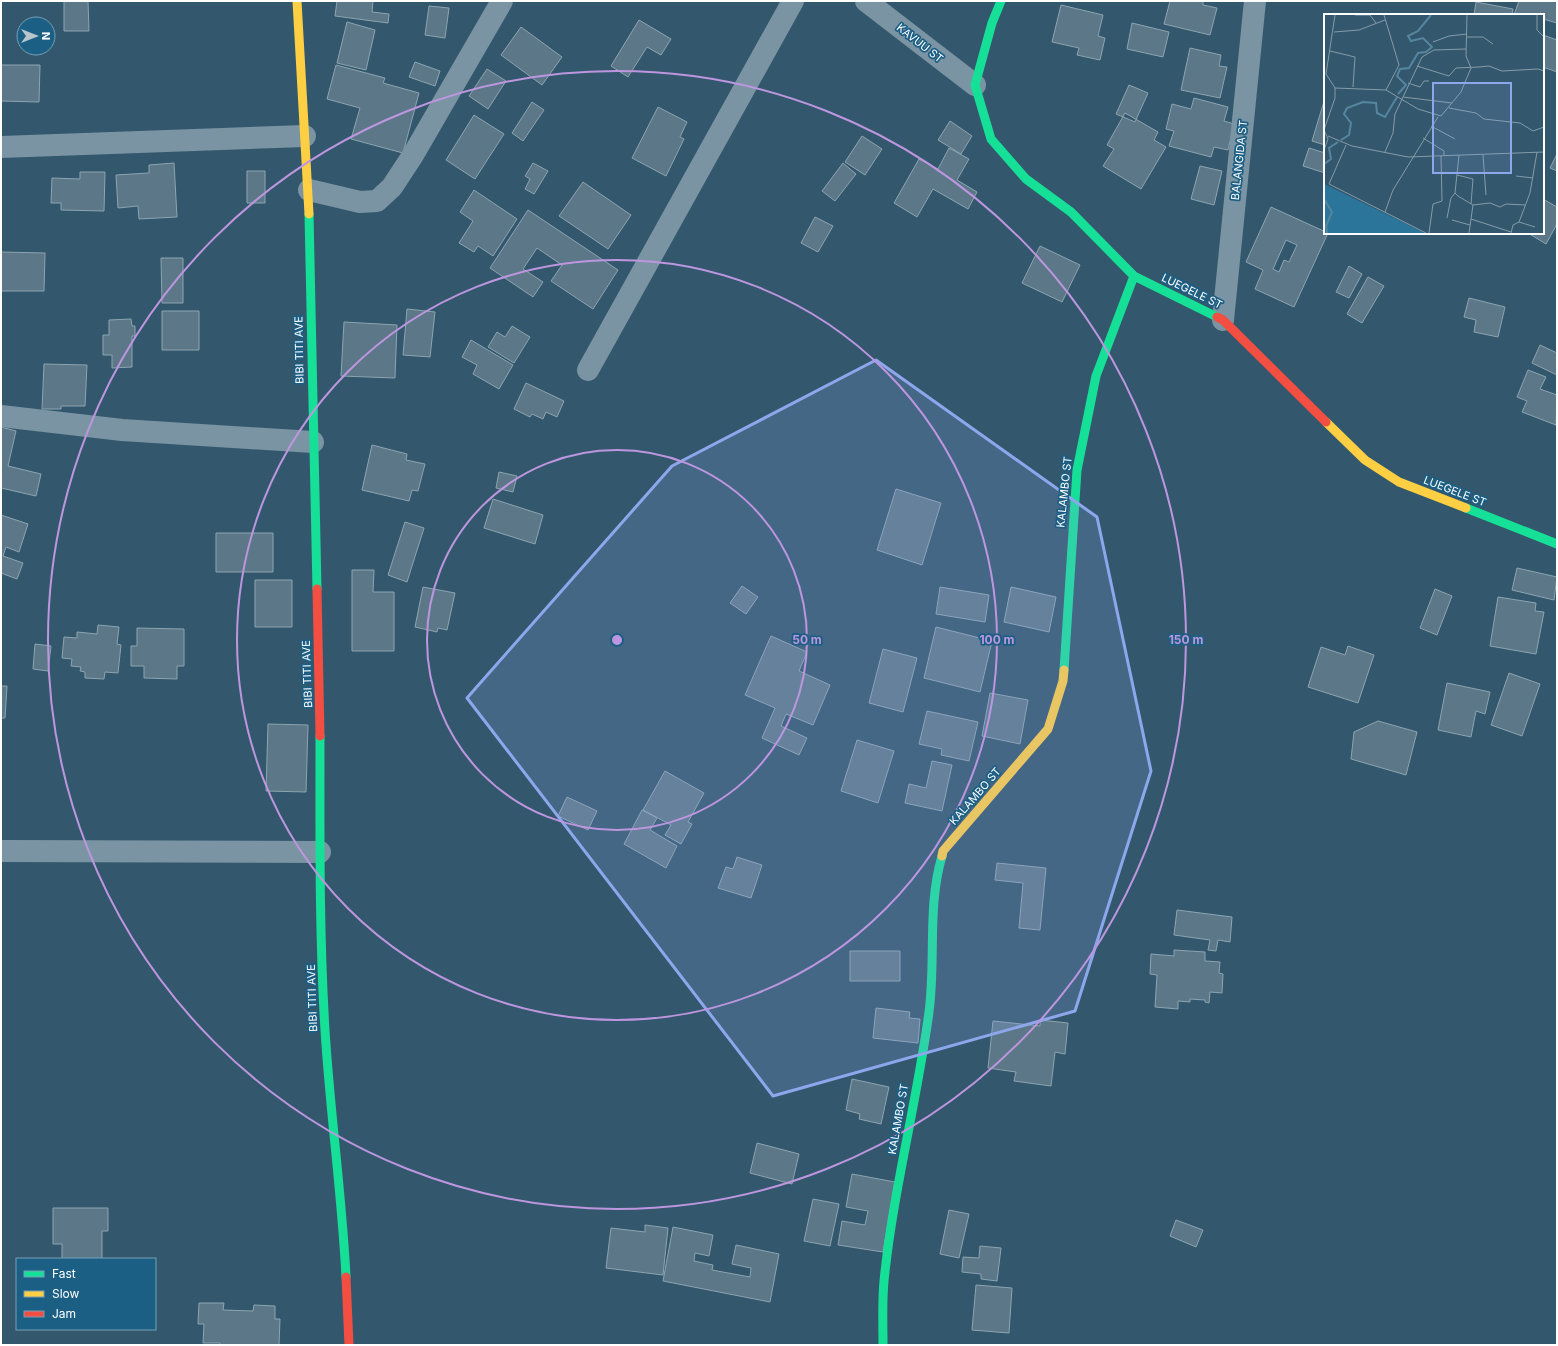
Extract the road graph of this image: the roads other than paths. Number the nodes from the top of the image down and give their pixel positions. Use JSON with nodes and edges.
{"nodes":[{"id":1,"x":297,"y":1,"type":"edge"},
{"id":2,"x":502,"y":1,"type":"edge"},
{"id":3,"x":793,"y":1,"type":"edge"},
{"id":4,"x":866,"y":1,"type":"edge"},
{"id":5,"x":1000,"y":1,"type":"edge"},
{"id":6,"x":1255,"y":1,"type":"edge"},
{"id":7,"x":975,"y":85,"type":"junction"},
{"id":8,"x":305,"y":136,"type":"junction"},
{"id":9,"x":1,"y":147,"type":"edge"},
{"id":10,"x":309,"y":190,"type":"junction"},
{"id":11,"x":1134,"y":276,"type":"junction"},
{"id":12,"x":1223,"y":320,"type":"junction"},
{"id":13,"x":588,"y":370,"type":"dead end"},
{"id":14,"x":1,"y":416,"type":"edge"},
{"id":15,"x":312,"y":442,"type":"junction"},
{"id":16,"x":1557,"y":544,"type":"edge"},
{"id":17,"x":1,"y":851,"type":"edge"},
{"id":18,"x":320,"y":852,"type":"junction"},
{"id":19,"x":349,"y":1345,"type":"edge"},
{"id":20,"x":884,"y":1345,"type":"edge"}],
"edges":[{"from":1,"to":8,"type":"street","name":"BIBI TITI AVE"},
{"from":2,"to":10,"type":"street"},
{"from":3,"to":13,"type":"street"},
{"from":4,"to":7,"type":"street","name":"KAVUU ST"},
{"from":5,"to":7,"type":"street"},
{"from":6,"to":12,"type":"street","name":"BALANGIDA ST"},
{"from":7,"to":11,"type":"street","name":"LUEGELE ST"},
{"from":8,"to":9,"type":"street"},
{"from":8,"to":10,"type":"street","name":"BIBI TITI AVE"},
{"from":10,"to":15,"type":"street","name":"BIBI TITI AVE"},
{"from":11,"to":12,"type":"street","name":"LUEGELE ST"},
{"from":11,"to":20,"type":"street","name":"KALAMBO ST"},
{"from":12,"to":16,"type":"street","name":"LUEGELE ST"},
{"from":14,"to":15,"type":"street"},
{"from":15,"to":18,"type":"street","name":"BIBI TITI AVE"},
{"from":17,"to":18,"type":"street"},
{"from":18,"to":19,"type":"street","name":"BIBI TITI AVE"}]}
